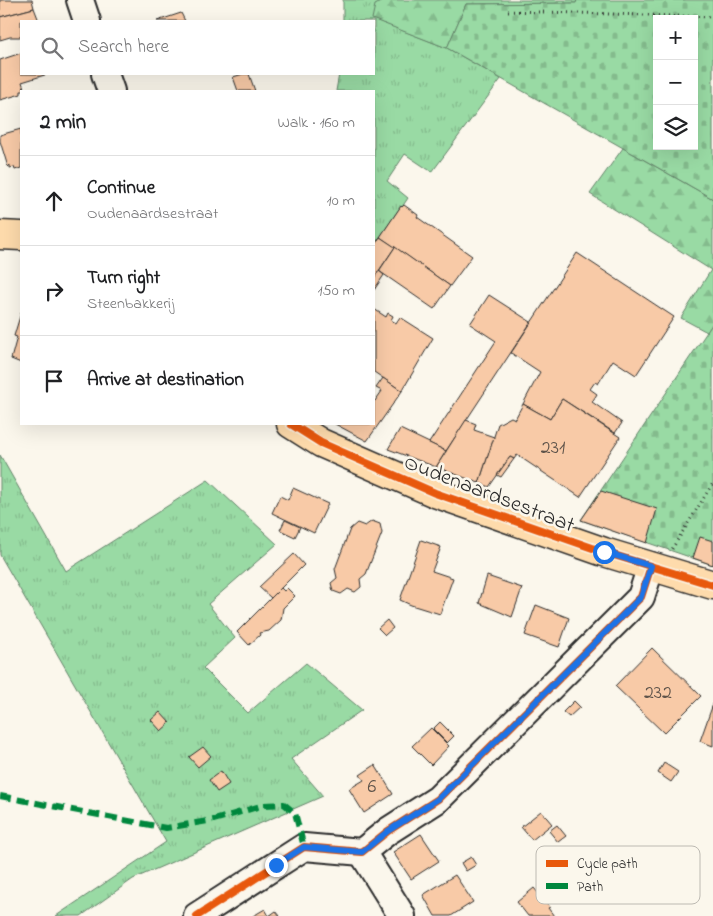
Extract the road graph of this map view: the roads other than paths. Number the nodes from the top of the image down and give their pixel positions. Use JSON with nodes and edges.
{"nodes":[{"id":1,"x":80,"y":0,"type":"edge"},
{"id":2,"x":87,"y":20,"type":"edge"},
{"id":3,"x":0,"y":235,"type":"edge"},
{"id":4,"x":20,"y":236,"type":"edge"},
{"id":5,"x":293,"y":425,"type":"edge"},
{"id":6,"x":660,"y":560,"type":"junction"},
{"id":7,"x":713,"y":585,"type":"edge"},
{"id":8,"x":362,"y":852,"type":"junction"},
{"id":9,"x":197,"y":916,"type":"edge"},
{"id":10,"x":402,"y":916,"type":"edge"}],
"edges":[{"from":1,"to":2,"type":"street"},
{"from":3,"to":4,"type":"main road"},
{"from":5,"to":6,"type":"main road","name":"Oudenaardsestraat"},
{"from":6,"to":7,"type":"main road","name":"Oudenaardsestraat"},
{"from":6,"to":8,"type":"street"},
{"from":8,"to":9,"type":"street"},
{"from":8,"to":10,"type":"street"}]}
